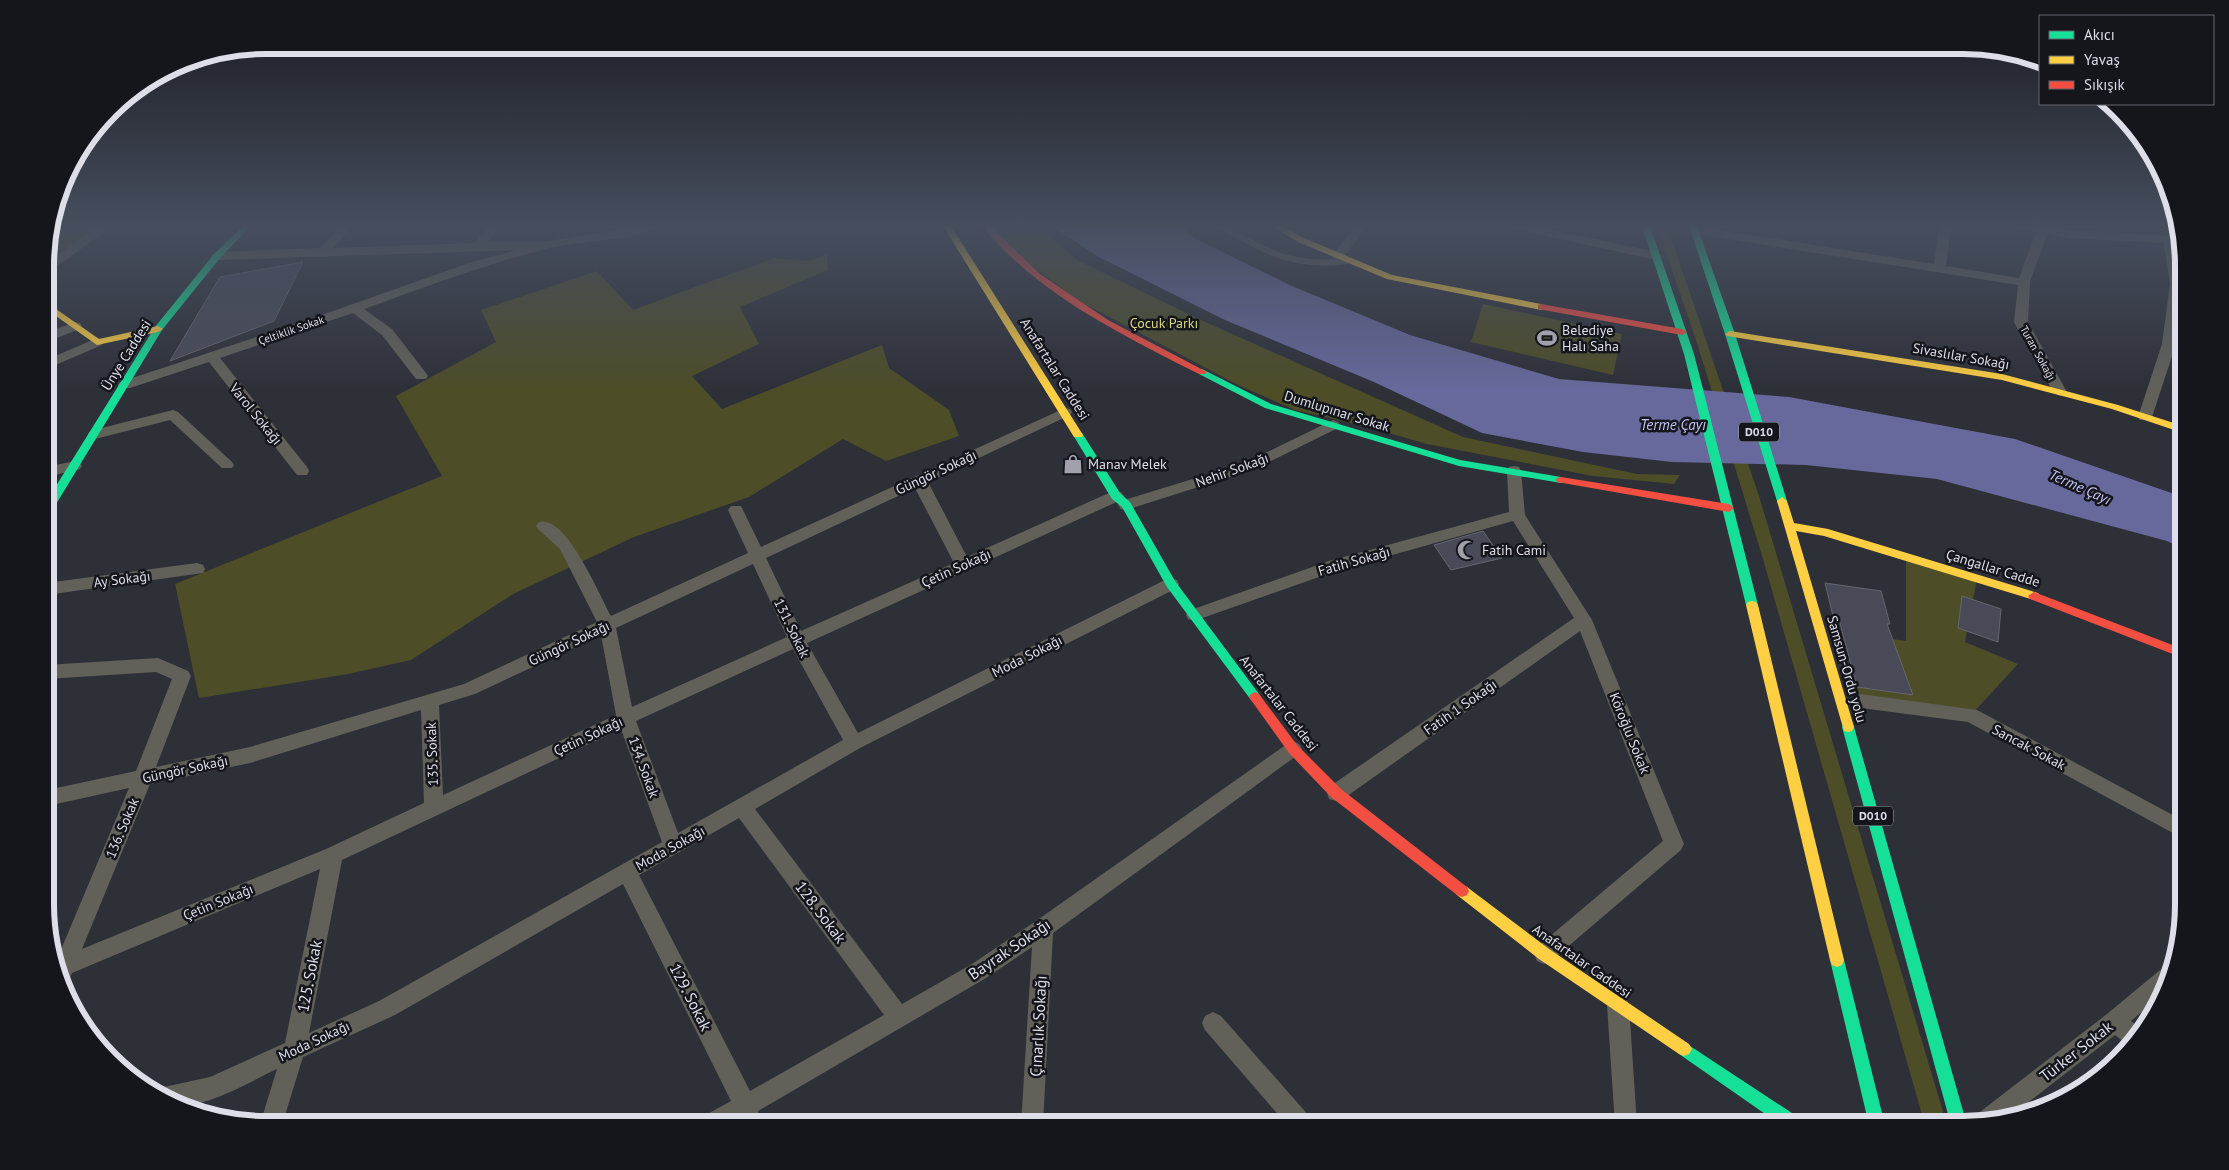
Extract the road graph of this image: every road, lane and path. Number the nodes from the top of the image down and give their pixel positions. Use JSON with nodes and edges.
{"nodes":[{"id":1,"x":197,"y":281,"type":"edge"},
{"id":2,"x":430,"y":281,"type":"edge"},
{"id":3,"x":982,"y":281,"type":"edge"},
{"id":4,"x":1044,"y":281,"type":"edge"},
{"id":5,"x":1406,"y":281,"type":"edge"},
{"id":6,"x":1664,"y":281,"type":"edge"},
{"id":7,"x":1712,"y":281,"type":"edge"},
{"id":8,"x":2016,"y":281,"type":"edge"},
{"id":9,"x":2024,"y":282,"type":"joint"},
{"id":10,"x":354,"y":308,"type":"junction"},
{"id":11,"x":54,"y":312,"type":"edge"},
{"id":12,"x":75,"y":326,"type":"junction"},
{"id":13,"x":158,"y":329,"type":"junction"},
{"id":14,"x":1682,"y":332,"type":"junction"},
{"id":15,"x":1730,"y":334,"type":"junction"},
{"id":16,"x":54,"y":335,"type":"edge"},
{"id":17,"x":97,"y":342,"type":"junction"},
{"id":18,"x":2175,"y":348,"type":"edge"},
{"id":19,"x":211,"y":356,"type":"junction"},
{"id":20,"x":54,"y":361,"type":"edge"},
{"id":21,"x":421,"y":376,"type":"dead end"},
{"id":22,"x":125,"y":385,"type":"junction"},
{"id":23,"x":2060,"y":392,"type":"junction"},
{"id":24,"x":1065,"y":412,"type":"junction"},
{"id":25,"x":2145,"y":417,"type":"junction"},
{"id":26,"x":1333,"y":425,"type":"junction"},
{"id":27,"x":2175,"y":427,"type":"edge"},
{"id":28,"x":94,"y":434,"type":"junction"},
{"id":29,"x":226,"y":464,"type":"dead end"},
{"id":30,"x":75,"y":466,"type":"junction"},
{"id":31,"x":54,"y":470,"type":"edge"},
{"id":32,"x":302,"y":471,"type":"dead end"},
{"id":33,"x":1514,"y":471,"type":"junction"},
{"id":34,"x":919,"y":480,"type":"junction"},
{"id":35,"x":54,"y":499,"type":"edge"},
{"id":36,"x":1121,"y":500,"type":"junction"},
{"id":37,"x":1729,"y":508,"type":"junction"},
{"id":38,"x":736,"y":510,"type":"dead end"},
{"id":39,"x":1518,"y":515,"type":"junction"},
{"id":40,"x":544,"y":526,"type":"dead end"},
{"id":41,"x":1790,"y":526,"type":"junction"},
{"id":42,"x":758,"y":555,"type":"junction"},
{"id":43,"x":963,"y":565,"type":"junction"},
{"id":44,"x":197,"y":569,"type":"dead end"},
{"id":45,"x":1171,"y":584,"type":"junction"},
{"id":46,"x":54,"y":588,"type":"edge"},
{"id":47,"x":1194,"y":614,"type":"junction"},
{"id":48,"x":1584,"y":620,"type":"junction"},
{"id":49,"x":607,"y":625,"type":"junction"},
{"id":50,"x":797,"y":641,"type":"junction"},
{"id":51,"x":2175,"y":651,"type":"edge"},
{"id":52,"x":54,"y":672,"type":"edge"},
{"id":53,"x":430,"y":700,"type":"junction"},
{"id":54,"x":1861,"y":701,"type":"dead end"},
{"id":55,"x":626,"y":719,"type":"junction"},
{"id":56,"x":854,"y":743,"type":"junction"},
{"id":57,"x":1293,"y":749,"type":"junction"},
{"id":58,"x":143,"y":778,"type":"junction"},
{"id":59,"x":1336,"y":793,"type":"junction"},
{"id":60,"x":54,"y":797,"type":"edge"},
{"id":61,"x":742,"y":807,"type":"junction"},
{"id":62,"x":434,"y":808,"type":"junction"},
{"id":63,"x":2175,"y":826,"type":"edge"},
{"id":64,"x":673,"y":847,"type":"junction"},
{"id":65,"x":333,"y":855,"type":"junction"},
{"id":66,"x":628,"y":872,"type":"junction"},
{"id":67,"x":1043,"y":928,"type":"junction"},
{"id":68,"x":1544,"y":954,"type":"junction"},
{"id":69,"x":63,"y":965,"type":"edge"},
{"id":70,"x":64,"y":969,"type":"edge"},
{"id":71,"x":2160,"y":983,"type":"edge"},
{"id":72,"x":1618,"y":1005,"type":"junction"},
{"id":73,"x":899,"y":1018,"type":"junction"},
{"id":74,"x":2115,"y":1021,"type":"junction"},
{"id":75,"x":1213,"y":1023,"type":"dead end"},
{"id":76,"x":2130,"y":1034,"type":"edge"},
{"id":77,"x":294,"y":1051,"type":"junction"},
{"id":78,"x":175,"y":1096,"type":"edge"},
{"id":79,"x":1997,"y":1113,"type":"edge"},
{"id":80,"x":747,"y":1115,"type":"edge"},
{"id":81,"x":274,"y":1116,"type":"edge"},
{"id":82,"x":1033,"y":1116,"type":"edge"},
{"id":83,"x":1294,"y":1116,"type":"edge"},
{"id":84,"x":1625,"y":1116,"type":"edge"},
{"id":85,"x":1782,"y":1116,"type":"edge"},
{"id":86,"x":1874,"y":1116,"type":"edge"},
{"id":87,"x":1957,"y":1116,"type":"edge"}],
"edges":[{"from":1,"to":13,"type":"main road","name":"Ünye Caddesi"},
{"from":2,"to":10,"type":"street","name":"Çeltiklik Sokak"},
{"from":3,"to":24,"type":"main road","name":"Anafartalar Caddesi"},
{"from":4,"to":26,"type":"main road","name":"Dumlupınar Sokak"},
{"from":5,"to":14,"type":"main road"},
{"from":6,"to":14,"type":"main road"},
{"from":7,"to":15,"type":"main road","name":"Samsun-Ordu yolu","number":"D010"},
{"from":8,"to":9,"type":"street"},
{"from":9,"to":23,"type":"street","name":"Turan Sokağı"},
{"from":10,"to":19,"type":"street","name":"Çeltiklik Sokak"},
{"from":10,"to":21,"type":"street"},
{"from":11,"to":12,"type":"main road"},
{"from":12,"to":16,"type":"street"},
{"from":12,"to":17,"type":"main road"},
{"from":13,"to":17,"type":"main road"},
{"from":13,"to":22,"type":"main road","name":"Ünye Caddesi"},
{"from":14,"to":37,"type":"main road"},
{"from":15,"to":23,"type":"main road","name":"Sivaslılar Sokağı"},
{"from":15,"to":41,"type":"main road","name":"Samsun-Ordu yolu","number":"D010"},
{"from":17,"to":20,"type":"street"},
{"from":18,"to":25,"type":"street"},
{"from":19,"to":22,"type":"street","name":"Çeltiklik Sokak"},
{"from":19,"to":32,"type":"street","name":"Varol Sokağı"},
{"from":22,"to":28,"type":"main road","name":"Ünye Caddesi"},
{"from":23,"to":25,"type":"main road","name":"Sivaslılar Sokağı"},
{"from":24,"to":34,"type":"street","name":"Güngör Sokağı"},
{"from":24,"to":36,"type":"main road","name":"Anafartalar Caddesi"},
{"from":25,"to":27,"type":"main road","name":"Sivaslılar Sokağı"},
{"from":26,"to":33,"type":"main road","name":"Dumlupınar Sokak"},
{"from":26,"to":36,"type":"street","name":"Nehir Sokağı"},
{"from":28,"to":29,"type":"street"},
{"from":28,"to":30,"type":"main road","name":"Ünye Caddesi"},
{"from":30,"to":31,"type":"street"},
{"from":30,"to":35,"type":"main road","name":"Ünye Caddesi"},
{"from":33,"to":37,"type":"main road","name":"Dumlupınar Sokak"},
{"from":33,"to":39,"type":"street","name":"Köroğlu Sokak"},
{"from":34,"to":42,"type":"street","name":"Güngör Sokağı"},
{"from":34,"to":43,"type":"street"},
{"from":36,"to":43,"type":"street","name":"Çetin Sokağı"},
{"from":36,"to":45,"type":"main road","name":"Anafartalar Caddesi"},
{"from":37,"to":86,"type":"main road"},
{"from":38,"to":42,"type":"street","name":"131. Sokak"},
{"from":39,"to":47,"type":"street","name":"Fatih Sokağı"},
{"from":39,"to":48,"type":"street","name":"Köroğlu Sokak"},
{"from":40,"to":49,"type":"street","name":"134. Sokak"},
{"from":41,"to":51,"type":"main road","name":"Çangallar Cadde"},
{"from":41,"to":87,"type":"main road","name":"Samsun-Ordu yolu","number":"D010"},
{"from":42,"to":49,"type":"street","name":"Güngör Sokağı"},
{"from":42,"to":50,"type":"street","name":"131. Sokak"},
{"from":43,"to":50,"type":"street","name":"Çetin Sokağı"},
{"from":44,"to":46,"type":"street","name":"Ay Sokağı"},
{"from":45,"to":47,"type":"main road","name":"Anafartalar Caddesi"},
{"from":45,"to":56,"type":"street","name":"Moda Sokağı"},
{"from":47,"to":57,"type":"main road","name":"Anafartalar Caddesi"},
{"from":48,"to":59,"type":"street","name":"Fatih 1 Sokağı"},
{"from":48,"to":68,"type":"street","name":"Köroğlu Sokak"},
{"from":49,"to":53,"type":"street","name":"Güngör Sokağı"},
{"from":49,"to":55,"type":"street","name":"134. Sokak"},
{"from":50,"to":55,"type":"street","name":"Çetin Sokağı"},
{"from":50,"to":56,"type":"street","name":"131. Sokak"},
{"from":52,"to":58,"type":"street","name":"136. Sokak"},
{"from":53,"to":58,"type":"street","name":"Güngör Sokağı"},
{"from":53,"to":62,"type":"street","name":"135. Sokak"},
{"from":54,"to":63,"type":"street","name":"Sancak Sokak"},
{"from":55,"to":62,"type":"street","name":"Çetin Sokağı"},
{"from":55,"to":64,"type":"street","name":"134. Sokak"},
{"from":56,"to":61,"type":"street","name":"Moda Sokağı"},
{"from":57,"to":59,"type":"main road","name":"Anafartalar Caddesi"},
{"from":57,"to":67,"type":"street","name":"Bayrak Sokağı"},
{"from":58,"to":60,"type":"street","name":"Güngör Sokağı"},
{"from":58,"to":69,"type":"street","name":"136. Sokak"},
{"from":59,"to":68,"type":"main road","name":"Anafartalar Caddesi"},
{"from":61,"to":64,"type":"street","name":"Moda Sokağı"},
{"from":61,"to":73,"type":"street","name":"128. Sokak"},
{"from":62,"to":65,"type":"street","name":"Çetin Sokağı"},
{"from":64,"to":66,"type":"street","name":"Moda Sokağı"},
{"from":65,"to":70,"type":"street","name":"Çetin Sokağı"},
{"from":65,"to":77,"type":"street","name":"125. Sokak"},
{"from":66,"to":77,"type":"street","name":"Moda Sokağı"},
{"from":66,"to":80,"type":"street","name":"129. Sokak"},
{"from":67,"to":73,"type":"street","name":"Bayrak Sokağı"},
{"from":67,"to":82,"type":"street","name":"Çınarlık Sokağı"},
{"from":68,"to":72,"type":"main road","name":"Anafartalar Caddesi"},
{"from":71,"to":74,"type":"street","name":"Türker Sokak"},
{"from":72,"to":84,"type":"street"},
{"from":72,"to":85,"type":"main road","name":"Anafartalar Caddesi"},
{"from":73,"to":80,"type":"street","name":"Bayrak Sokağı"},
{"from":74,"to":76,"type":"street"},
{"from":74,"to":79,"type":"street","name":"Türker Sokak"},
{"from":75,"to":83,"type":"street"},
{"from":77,"to":78,"type":"street","name":"Moda Sokağı"},
{"from":77,"to":81,"type":"street","name":"125. Sokak"}]}
